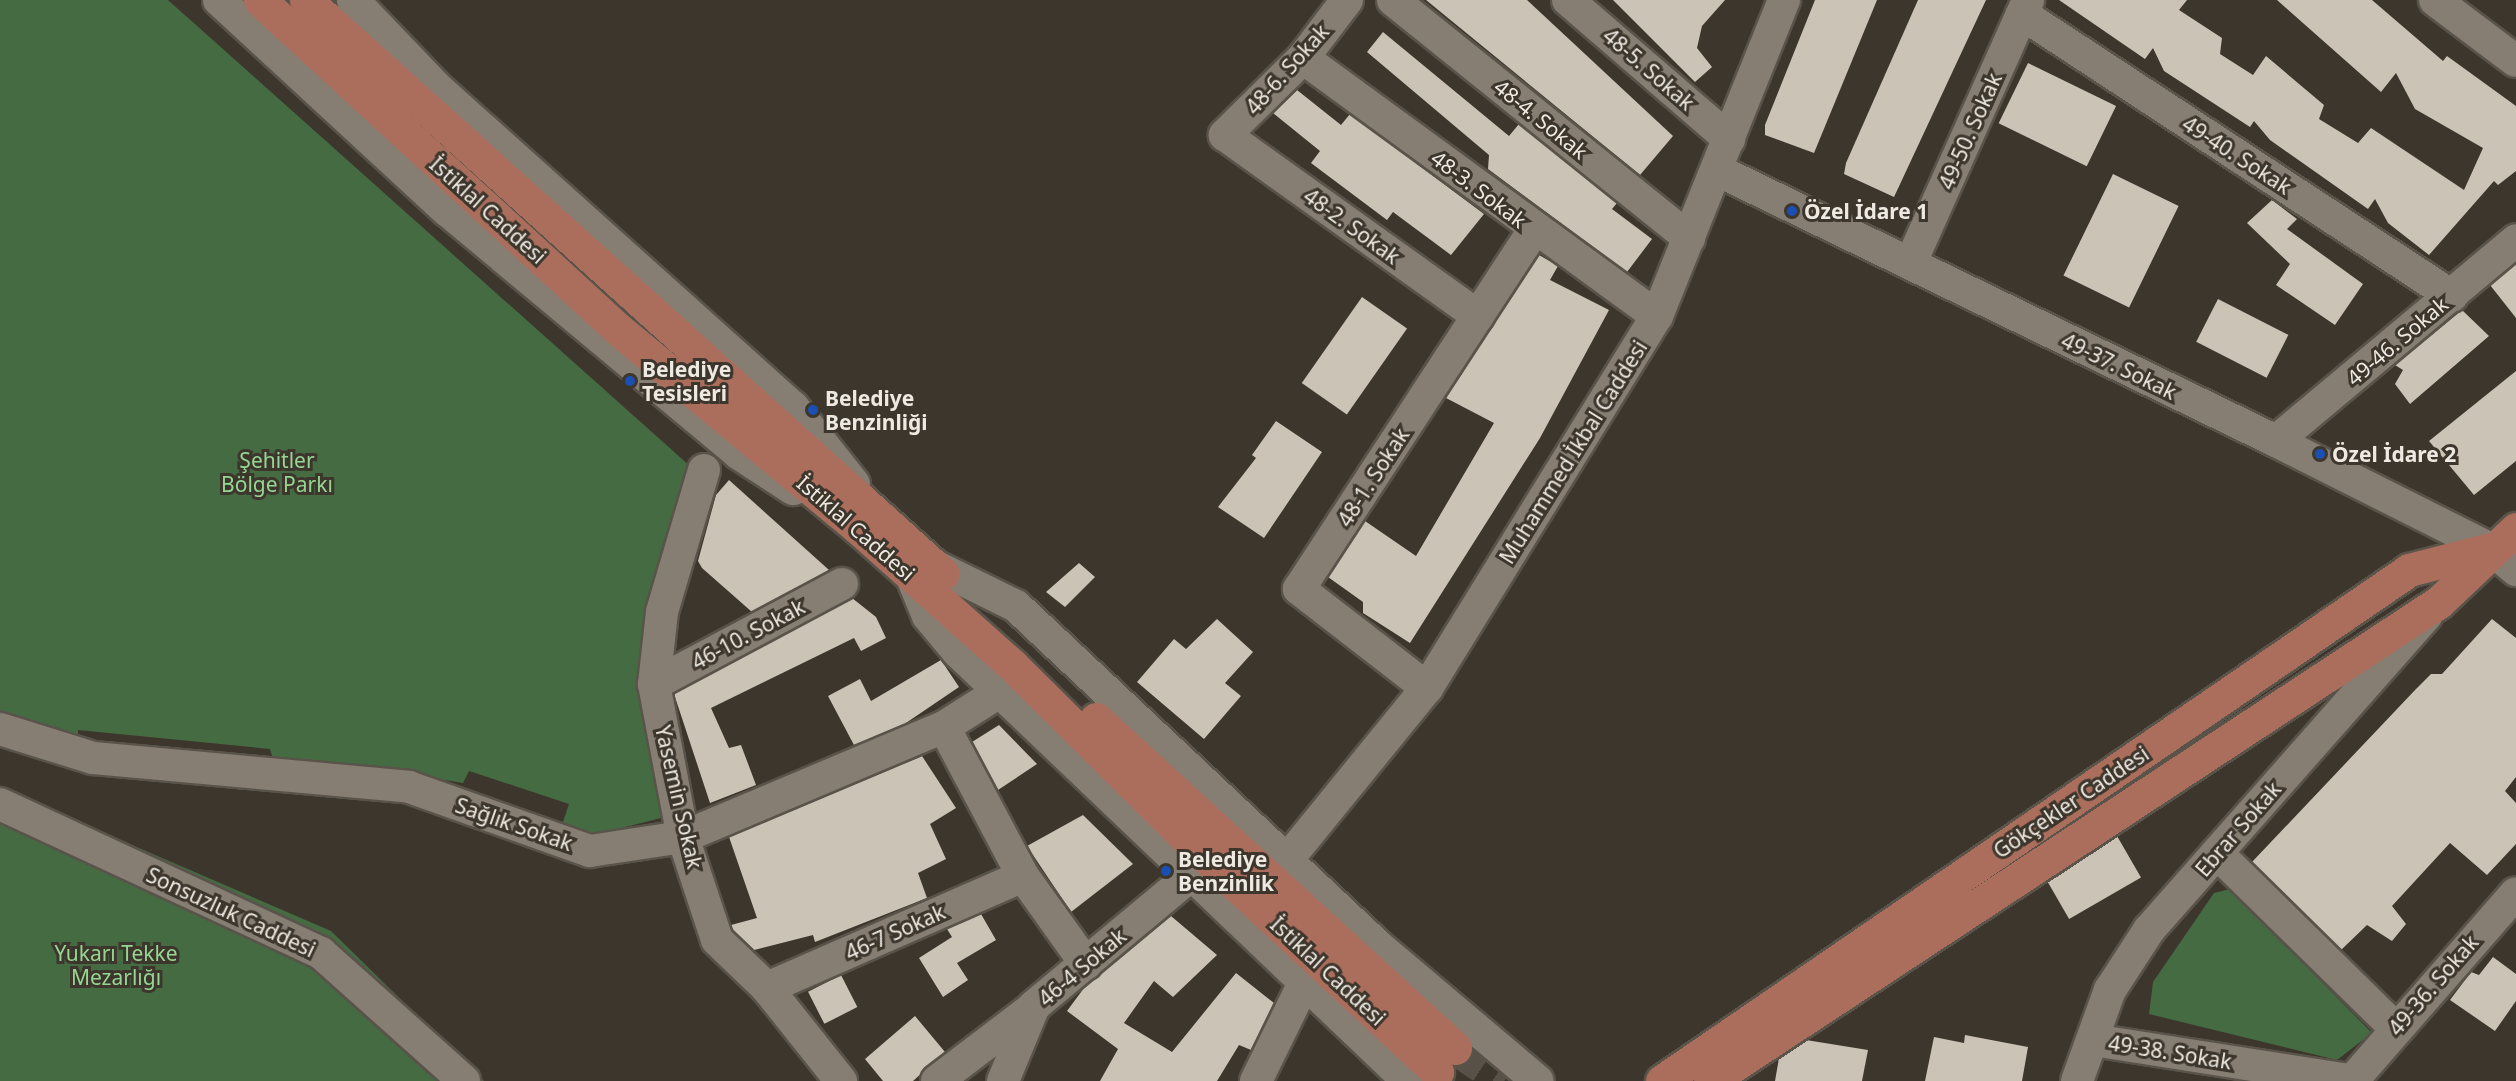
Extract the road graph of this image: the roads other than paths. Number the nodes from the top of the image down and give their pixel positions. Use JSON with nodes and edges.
{"nodes":[{"id":1,"x":219,"y":0,"type":"edge"},
{"id":2,"x":260,"y":0,"type":"edge"},
{"id":3,"x":306,"y":0,"type":"edge"},
{"id":4,"x":353,"y":0,"type":"edge"},
{"id":5,"x":1347,"y":0,"type":"edge"},
{"id":6,"x":1393,"y":0,"type":"edge"},
{"id":7,"x":1568,"y":0,"type":"edge"},
{"id":8,"x":1784,"y":0,"type":"edge"},
{"id":9,"x":2435,"y":0,"type":"edge"},
{"id":10,"x":2025,"y":7,"type":"edge"},
{"id":11,"x":1302,"y":58,"type":"junction"},
{"id":12,"x":2516,"y":61,"type":"edge"},
{"id":13,"x":1226,"y":135,"type":"joint"},
{"id":14,"x":1730,"y":139,"type":"junction"},
{"id":15,"x":1717,"y":170,"type":"junction"},
{"id":16,"x":1534,"y":230,"type":"junction"},
{"id":17,"x":1689,"y":238,"type":"junction"},
{"id":18,"x":2516,"y":240,"type":"edge"},
{"id":19,"x":1911,"y":262,"type":"junction"},
{"id":20,"x":2452,"y":296,"type":"junction"},
{"id":21,"x":1478,"y":316,"type":"junction"},
{"id":22,"x":1658,"y":316,"type":"junction"},
{"id":23,"x":2276,"y":441,"type":"junction"},
{"id":24,"x":704,"y":470,"type":"dead end"},
{"id":25,"x":860,"y":514,"type":"junction"},
{"id":26,"x":2516,"y":529,"type":"edge"},
{"id":27,"x":2491,"y":549,"type":"junction"},
{"id":28,"x":2516,"y":570,"type":"edge"},
{"id":29,"x":923,"y":571,"type":"junction"},
{"id":30,"x":842,"y":584,"type":"dead end"},
{"id":31,"x":2439,"y":602,"type":"junction"},
{"id":32,"x":654,"y":684,"type":"junction"},
{"id":33,"x":1427,"y":688,"type":"junction"},
{"id":34,"x":1001,"y":691,"type":"junction"},
{"id":35,"x":944,"y":727,"type":"junction"},
{"id":36,"x":0,"y":729,"type":"edge"},
{"id":37,"x":0,"y":804,"type":"edge"},
{"id":38,"x":683,"y":837,"type":"junction"},
{"id":39,"x":2217,"y":853,"type":"junction"},
{"id":40,"x":1287,"y":860,"type":"junction"},
{"id":41,"x":1191,"y":875,"type":"junction"},
{"id":42,"x":1023,"y":876,"type":"junction"},
{"id":43,"x":2516,"y":893,"type":"edge"},
{"id":44,"x":1086,"y":964,"type":"junction"},
{"id":45,"x":1303,"y":985,"type":"junction"},
{"id":46,"x":767,"y":988,"type":"junction"},
{"id":47,"x":1034,"y":1006,"type":"junction"},
{"id":48,"x":2395,"y":1028,"type":"junction"},
{"id":49,"x":2093,"y":1040,"type":"junction"},
{"id":50,"x":1490,"y":1045,"type":"junction"},
{"id":51,"x":1433,"y":1067,"type":"edge"},
{"id":52,"x":464,"y":1081,"type":"edge"},
{"id":53,"x":841,"y":1081,"type":"edge"},
{"id":54,"x":937,"y":1081,"type":"edge"},
{"id":55,"x":1003,"y":1081,"type":"edge"},
{"id":56,"x":1256,"y":1081,"type":"edge"},
{"id":57,"x":1495,"y":1081,"type":"edge"},
{"id":58,"x":1538,"y":1081,"type":"edge"},
{"id":59,"x":1662,"y":1081,"type":"edge"},
{"id":60,"x":1710,"y":1081,"type":"edge"},
{"id":61,"x":2077,"y":1081,"type":"edge"},
{"id":62,"x":2353,"y":1081,"type":"edge"}],
"edges":[{"from":1,"to":25,"type":"street"},
{"from":2,"to":25,"type":"main road","name":"İstiklal Caddesi"},
{"from":3,"to":25,"type":"main road","name":"İstiklal Caddesi"},
{"from":4,"to":25,"type":"street"},
{"from":5,"to":11,"type":"street","name":"48-6. Sokak"},
{"from":6,"to":17,"type":"street","name":"48-4. Sokak"},
{"from":7,"to":14,"type":"street","name":"48-5. Sokak"},
{"from":8,"to":14,"type":"street","name":"Muhammed İkbal Caddesi"},
{"from":9,"to":12,"type":"street"},
{"from":10,"to":19,"type":"street","name":"49-50. Sokak"},
{"from":10,"to":20,"type":"street","name":"49-40. Sokak"},
{"from":11,"to":13,"type":"street","name":"48-6. Sokak"},
{"from":11,"to":16,"type":"street","name":"48-3. Sokak"},
{"from":13,"to":21,"type":"street","name":"48-2. Sokak"},
{"from":14,"to":15,"type":"street","name":"Muhammed İkbal Caddesi"},
{"from":15,"to":17,"type":"street","name":"Muhammed İkbal Caddesi"},
{"from":15,"to":19,"type":"street","name":"49-37. Sokak"},
{"from":16,"to":21,"type":"street","name":"48-1. Sokak"},
{"from":16,"to":22,"type":"street","name":"48-3. Sokak"},
{"from":17,"to":22,"type":"street","name":"Muhammed İkbal Caddesi"},
{"from":18,"to":20,"type":"street","name":"49-46. Sokak"},
{"from":19,"to":23,"type":"street","name":"49-37. Sokak"},
{"from":20,"to":23,"type":"street","name":"49-46. Sokak"},
{"from":21,"to":33,"type":"street","name":"48-1. Sokak"},
{"from":22,"to":33,"type":"street","name":"Muhammed İkbal Caddesi"},
{"from":23,"to":27,"type":"street","name":"49-37. Sokak"},
{"from":24,"to":32,"type":"street","name":"Yasemin Sokak"},
{"from":25,"to":29,"type":"main road","name":"İstiklal Caddesi"},
{"from":26,"to":27,"type":"main road","name":"Gökçekler Caddesi"},
{"from":27,"to":28,"type":"street","name":"49-37. Sokak"},
{"from":27,"to":31,"type":"main road","name":"Gökçekler Caddesi"},
{"from":27,"to":59,"type":"main road","name":"Gökçekler Caddesi"},
{"from":29,"to":34,"type":"street"},
{"from":29,"to":40,"type":"street"},
{"from":29,"to":51,"type":"main road","name":"İstiklal Caddesi"},
{"from":30,"to":32,"type":"street","name":"46-10. Sokak"},
{"from":31,"to":39,"type":"street","name":"Ebrar Sokak"},
{"from":31,"to":60,"type":"main road","name":"Gökçekler Caddesi"},
{"from":32,"to":38,"type":"street","name":"Yasemin Sokak"},
{"from":33,"to":40,"type":"street","name":"Muhammed İkbal Caddesi"},
{"from":34,"to":35,"type":"street","name":"Sağlık Sokak"},
{"from":34,"to":41,"type":"street"},
{"from":35,"to":38,"type":"street","name":"Sağlık Sokak"},
{"from":35,"to":42,"type":"street"},
{"from":36,"to":38,"type":"street","name":"Sağlık Sokak"},
{"from":37,"to":52,"type":"street","name":"Sonsuzluk Caddesi"},
{"from":38,"to":46,"type":"street","name":"Yasemin Sokak"},
{"from":39,"to":48,"type":"street"},
{"from":39,"to":49,"type":"street","name":"Ebrar Sokak"},
{"from":40,"to":50,"type":"street"},
{"from":41,"to":44,"type":"street","name":"46-4 Sokak"},
{"from":41,"to":45,"type":"street"},
{"from":42,"to":44,"type":"street"},
{"from":42,"to":46,"type":"street","name":"46-7 Sokak"},
{"from":43,"to":48,"type":"street","name":"49-36. Sokak"},
{"from":44,"to":47,"type":"street","name":"46-4 Sokak"},
{"from":45,"to":51,"type":"street"},
{"from":45,"to":56,"type":"street"},
{"from":46,"to":53,"type":"street","name":"Yasemin Sokak"},
{"from":47,"to":54,"type":"street"},
{"from":47,"to":55,"type":"street","name":"46-4 Sokak"},
{"from":48,"to":62,"type":"street","name":"49-36. Sokak"},
{"from":49,"to":61,"type":"street","name":"Ebrar Sokak"},
{"from":49,"to":62,"type":"street","name":"49-38. Sokak"},
{"from":50,"to":57,"type":"street"},
{"from":50,"to":58,"type":"street"}]}
